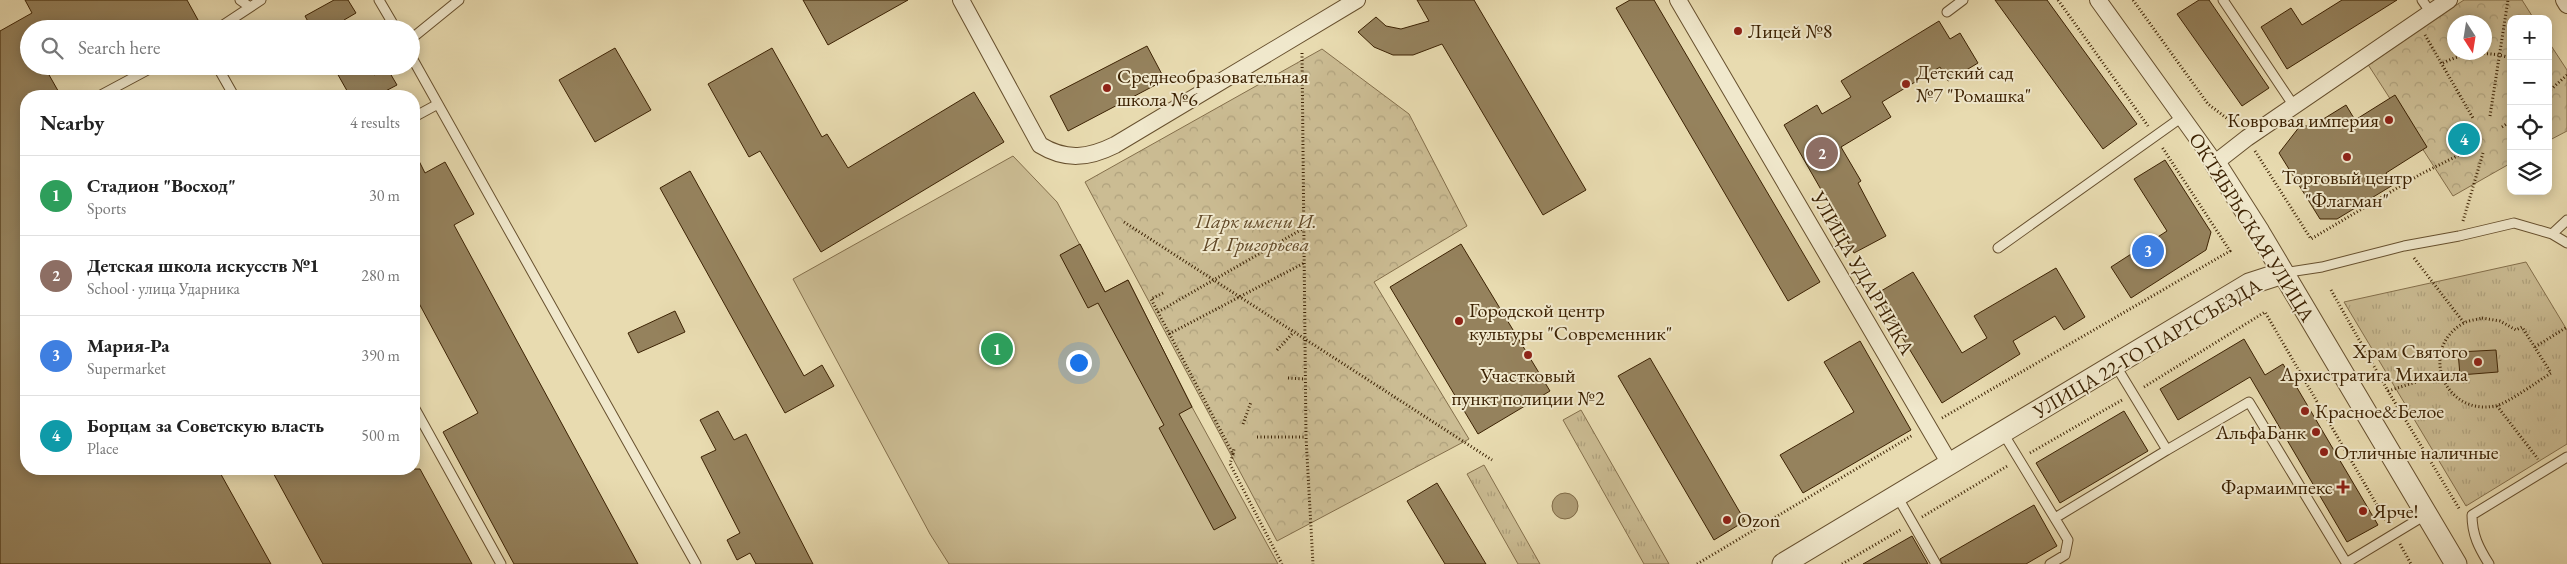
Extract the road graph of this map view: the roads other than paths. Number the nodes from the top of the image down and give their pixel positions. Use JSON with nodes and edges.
{"nodes":[{"id":1,"x":240,"y":0,"type":"edge"},
{"id":2,"x":261,"y":0,"type":"edge"},
{"id":3,"x":379,"y":0,"type":"edge"},
{"id":4,"x":459,"y":0,"type":"edge"},
{"id":5,"x":960,"y":0,"type":"edge"},
{"id":6,"x":1356,"y":0,"type":"edge"},
{"id":7,"x":1678,"y":0,"type":"edge"},
{"id":8,"x":1962,"y":0,"type":"edge"},
{"id":9,"x":2098,"y":0,"type":"edge"},
{"id":10,"x":2223,"y":0,"type":"edge"},
{"id":11,"x":2449,"y":0,"type":"edge"},
{"id":12,"x":2564,"y":0,"type":"edge"},
{"id":13,"x":2567,"y":5,"type":"edge"},
{"id":14,"x":2426,"y":6,"type":"edge"},
{"id":15,"x":250,"y":8,"type":"junction"},
{"id":16,"x":1947,"y":12,"type":"dead end"},
{"id":17,"x":231,"y":20,"type":"edge"},
{"id":18,"x":391,"y":20,"type":"edge"},
{"id":19,"x":420,"y":32,"type":"edge"},
{"id":20,"x":420,"y":72,"type":"edge"},
{"id":21,"x":138,"y":75,"type":"edge"},
{"id":22,"x":223,"y":75,"type":"edge"},
{"id":23,"x":110,"y":90,"type":"edge"},
{"id":24,"x":231,"y":90,"type":"edge"},
{"id":25,"x":438,"y":104,"type":"junction"},
{"id":26,"x":2294,"y":106,"type":"junction"},
{"id":27,"x":420,"y":114,"type":"edge"},
{"id":28,"x":2182,"y":117,"type":"junction"},
{"id":29,"x":2215,"y":163,"type":"junction"},
{"id":30,"x":2567,"y":220,"type":"edge"},
{"id":31,"x":2552,"y":234,"type":"junction"},
{"id":32,"x":2567,"y":243,"type":"edge"},
{"id":33,"x":1998,"y":248,"type":"dead end"},
{"id":34,"x":2284,"y":273,"type":"junction"},
{"id":35,"x":2116,"y":366,"type":"junction"},
{"id":36,"x":420,"y":418,"type":"edge"},
{"id":37,"x":2003,"y":433,"type":"junction"},
{"id":38,"x":2167,"y":450,"type":"junction"},
{"id":39,"x":2567,"y":457,"type":"edge"},
{"id":40,"x":1950,"y":464,"type":"junction"},
{"id":41,"x":1897,"y":496,"type":"junction"},
{"id":42,"x":2427,"y":514,"type":"junction"},
{"id":43,"x":2055,"y":518,"type":"junction"},
{"id":44,"x":1788,"y":563,"type":"edge"},
{"id":45,"x":2346,"y":563,"type":"edge"},
{"id":46,"x":500,"y":564,"type":"edge"},
{"id":47,"x":696,"y":564,"type":"edge"},
{"id":48,"x":1936,"y":564,"type":"edge"},
{"id":49,"x":2050,"y":564,"type":"edge"},
{"id":50,"x":2456,"y":564,"type":"edge"},
{"id":51,"x":2490,"y":564,"type":"edge"}],
"edges":[{"from":1,"to":15,"type":"lane"},
{"from":2,"to":15,"type":"lane"},
{"from":3,"to":18,"type":"lane"},
{"from":4,"to":19,"type":"lane"},
{"from":5,"to":6,"type":"street"},
{"from":7,"to":40,"type":"street","name":"УЛИЦА УДАРНИКА"},
{"from":8,"to":16,"type":"lane"},
{"from":9,"to":28,"type":"street","name":"ОКТЯБРЬСКАЯ УЛИЦА"},
{"from":10,"to":26,"type":"lane"},
{"from":11,"to":14,"type":"street"},
{"from":12,"to":13,"type":"street"},
{"from":14,"to":26,"type":"street"},
{"from":15,"to":17,"type":"lane"},
{"from":20,"to":25,"type":"lane"},
{"from":21,"to":23,"type":"lane"},
{"from":22,"to":24,"type":"lane"},
{"from":25,"to":27,"type":"lane"},
{"from":25,"to":47,"type":"lane"},
{"from":26,"to":29,"type":"street"},
{"from":28,"to":29,"type":"street","name":"ОКТЯБРЬСКАЯ УЛИЦА"},
{"from":28,"to":33,"type":"lane"},
{"from":29,"to":34,"type":"street","name":"ОКТЯБРЬСКАЯ УЛИЦА"},
{"from":30,"to":31,"type":"lane"},
{"from":31,"to":32,"type":"lane","name":"УЛИЦА 22-ГО ПАРТСЪЕЗДА"},
{"from":31,"to":34,"type":"lane","name":"УЛИЦА 22-ГО ПАРТСЪЕЗДА"},
{"from":34,"to":35,"type":"street","name":"УЛИЦА 22-ГО ПАРТСЪЕЗДА"},
{"from":34,"to":42,"type":"street","name":"ОКТЯБРЬСКАЯ УЛИЦА"},
{"from":35,"to":37,"type":"street","name":"УЛИЦА 22-ГО ПАРТСЪЕЗДА"},
{"from":35,"to":38,"type":"lane"},
{"from":36,"to":46,"type":"lane"},
{"from":37,"to":40,"type":"street","name":"УЛИЦА 22-ГО ПАРТСЪЕЗДА"},
{"from":37,"to":43,"type":"lane"},
{"from":38,"to":43,"type":"lane"},
{"from":38,"to":45,"type":"lane"},
{"from":39,"to":51,"type":"lane"},
{"from":40,"to":41,"type":"street","name":"УЛИЦА 22-ГО ПАРТСЪЕЗДА"},
{"from":41,"to":44,"type":"street","name":"УЛИЦА 22-ГО ПАРТСЪЕЗДА"},
{"from":41,"to":48,"type":"lane"},
{"from":42,"to":45,"type":"lane"},
{"from":42,"to":50,"type":"street","name":"ОКТЯБРЬСКАЯ УЛИЦА"},
{"from":43,"to":49,"type":"lane"}]}
